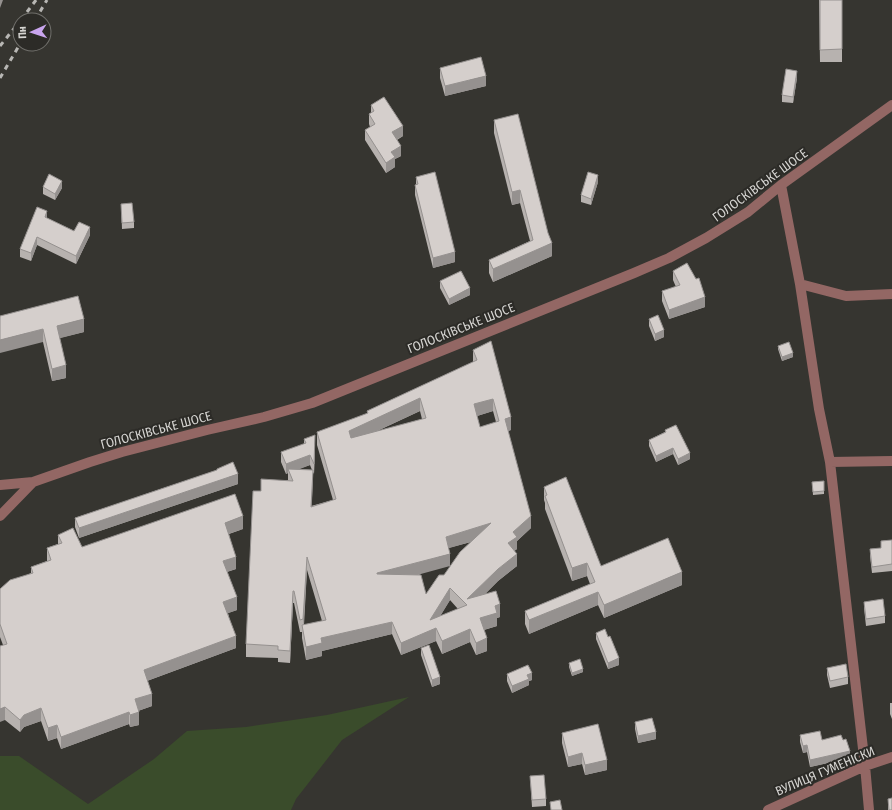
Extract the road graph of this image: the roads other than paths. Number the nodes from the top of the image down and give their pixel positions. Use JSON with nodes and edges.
{"nodes":[{"id":1,"x":892,"y":105,"type":"edge"},
{"id":2,"x":781,"y":185,"type":"junction"},
{"id":3,"x":800,"y":284,"type":"junction"},
{"id":4,"x":892,"y":294,"type":"edge"},
{"id":5,"x":892,"y":460,"type":"edge"},
{"id":6,"x":830,"y":462,"type":"junction"},
{"id":7,"x":33,"y":482,"type":"junction"},
{"id":8,"x":0,"y":485,"type":"edge"},
{"id":9,"x":0,"y":516,"type":"edge"},
{"id":10,"x":892,"y":757,"type":"edge"},
{"id":11,"x":865,"y":766,"type":"junction"},
{"id":12,"x":768,"y":810,"type":"edge"},
{"id":13,"x":869,"y":810,"type":"edge"}],
"edges":[{"from":1,"to":2,"type":"street","name":"ГОЛОСКІВСЬКЕ ШОСЕ"},
{"from":2,"to":3,"type":"street"},
{"from":2,"to":7,"type":"street","name":"ГОЛОСКІВСЬКЕ ШОСЕ"},
{"from":3,"to":4,"type":"street"},
{"from":3,"to":6,"type":"street"},
{"from":5,"to":6,"type":"street"},
{"from":6,"to":11,"type":"street"},
{"from":7,"to":8,"type":"street","name":"ГОЛОСКІВСЬКЕ ШОСЕ"},
{"from":7,"to":9,"type":"street"},
{"from":10,"to":11,"type":"street","name":"ВУЛИЦЯ ГУМЕНІСКИ"},
{"from":11,"to":12,"type":"street","name":"ВУЛИЦЯ ГУМЕНІСКИ"},
{"from":11,"to":13,"type":"street"}]}
